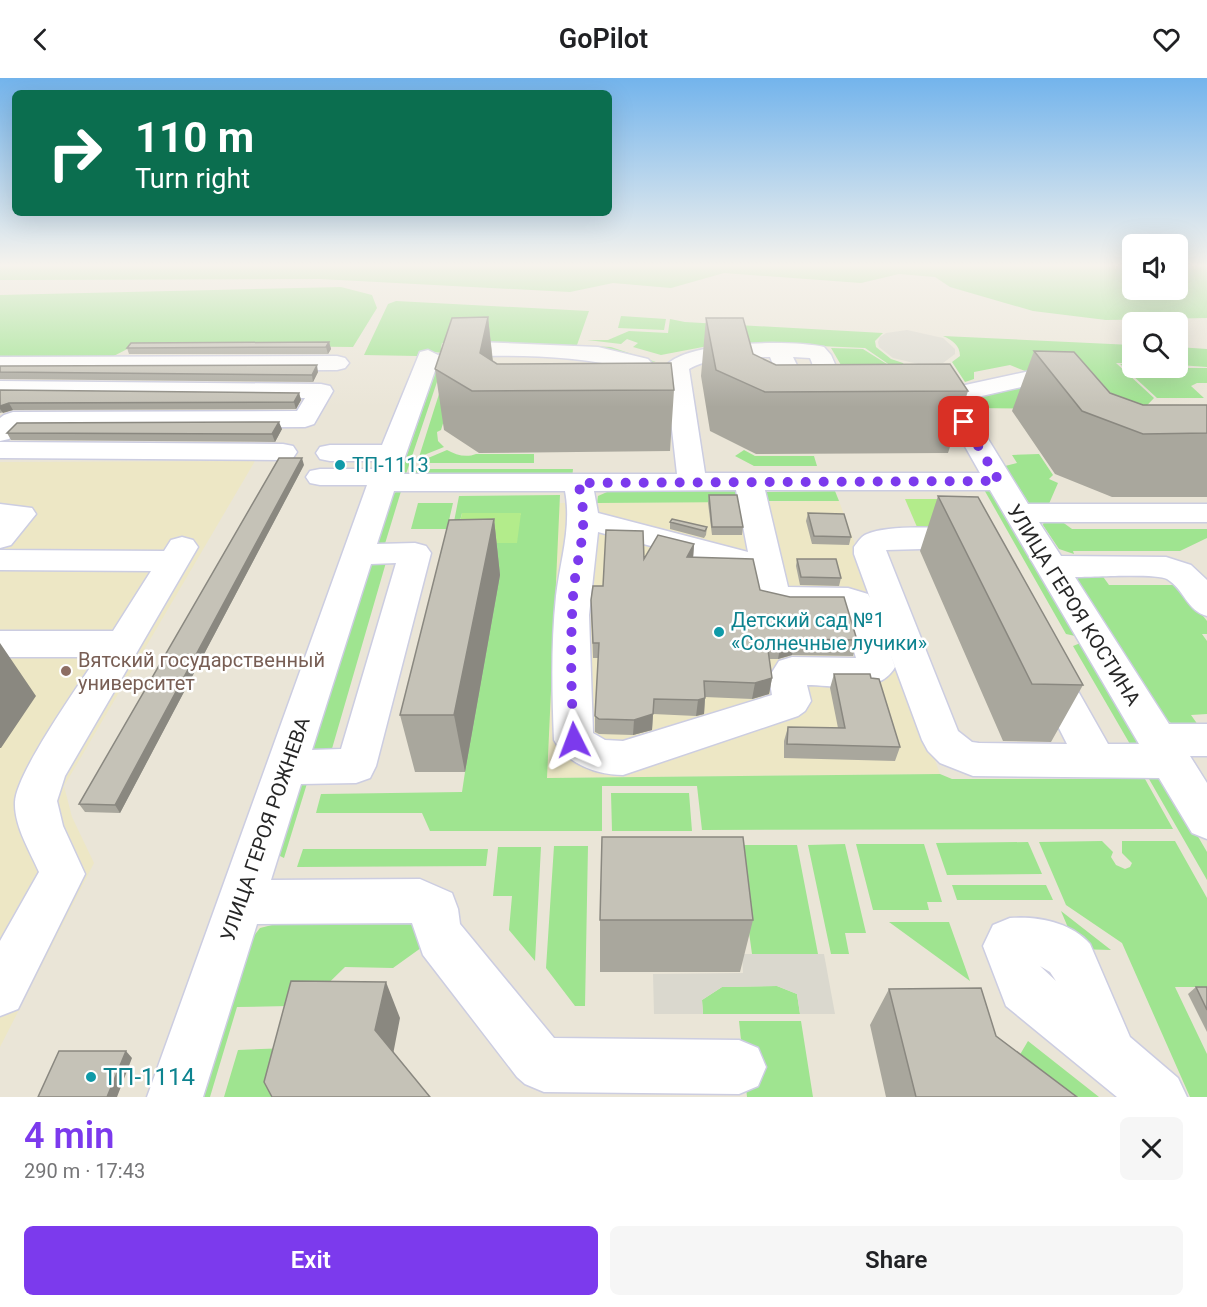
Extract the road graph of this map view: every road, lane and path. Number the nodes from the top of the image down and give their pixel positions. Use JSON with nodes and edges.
{"nodes":[{"id":1,"x":780,"y":352,"type":"junction"},
{"id":2,"x":0,"y":364,"type":"edge"},
{"id":3,"x":0,"y":388,"type":"edge"},
{"id":4,"x":643,"y":388,"type":"edge"},
{"id":5,"x":321,"y":391,"type":"junction"},
{"id":6,"x":946,"y":392,"type":"junction"},
{"id":7,"x":1091,"y":392,"type":"edge"},
{"id":8,"x":908,"y":396,"type":"edge"},
{"id":9,"x":4,"y":424,"type":"edge"},
{"id":10,"x":0,"y":450,"type":"edge"},
{"id":11,"x":283,"y":452,"type":"dead end"},
{"id":12,"x":325,"y":465,"type":"dead end"},
{"id":13,"x":387,"y":471,"type":"junction"},
{"id":14,"x":999,"y":481,"type":"junction"},
{"id":15,"x":692,"y":482,"type":"junction"},
{"id":16,"x":749,"y":482,"type":"junction"},
{"id":17,"x":578,"y":483,"type":"junction"},
{"id":18,"x":0,"y":513,"type":"edge"},
{"id":19,"x":1018,"y":513,"type":"junction"},
{"id":20,"x":1207,"y":513,"type":"edge"},
{"id":21,"x":584,"y":519,"type":"junction"},
{"id":22,"x":0,"y":538,"type":"edge"},
{"id":23,"x":358,"y":554,"type":"junction"},
{"id":24,"x":0,"y":561,"type":"edge"},
{"id":25,"x":990,"y":561,"type":"edge"},
{"id":26,"x":1050,"y":566,"type":"junction"},
{"id":27,"x":768,"y":567,"type":"junction"},
{"id":28,"x":1207,"y":604,"type":"edge"},
{"id":29,"x":1033,"y":642,"type":"edge"},
{"id":30,"x":0,"y":644,"type":"edge"},
{"id":31,"x":122,"y":644,"type":"junction"},
{"id":32,"x":1207,"y":740,"type":"edge"},
{"id":33,"x":1164,"y":750,"type":"junction"},
{"id":34,"x":1096,"y":760,"type":"junction"},
{"id":35,"x":286,"y":767,"type":"junction"},
{"id":36,"x":1207,"y":820,"type":"edge"},
{"id":37,"x":240,"y":902,"type":"junction"},
{"id":38,"x":0,"y":991,"type":"edge"},
{"id":39,"x":1111,"y":1056,"type":"dead end"},
{"id":40,"x":739,"y":1067,"type":"dead end"},
{"id":41,"x":175,"y":1097,"type":"edge"},
{"id":42,"x":1159,"y":1097,"type":"edge"}],
"edges":[{"from":1,"to":1,"type":"street"},
{"from":1,"to":15,"type":"street"},
{"from":2,"to":5,"type":"street"},
{"from":3,"to":5,"type":"street"},
{"from":4,"to":13,"type":"street","name":"УЛИЦА ГЕРОЯ РОЖНЕВА"},
{"from":5,"to":9,"type":"street"},
{"from":6,"to":7,"type":"street"},
{"from":6,"to":8,"type":"street"},
{"from":6,"to":14,"type":"street","name":"УЛИЦА ГЕРОЯ КОСТИНА"},
{"from":10,"to":11,"type":"street"},
{"from":12,"to":13,"type":"street"},
{"from":13,"to":17,"type":"street"},
{"from":13,"to":23,"type":"street","name":"УЛИЦА ГЕРОЯ РОЖНЕВА"},
{"from":14,"to":16,"type":"street"},
{"from":14,"to":19,"type":"street","name":"УЛИЦА ГЕРОЯ КОСТИНА"},
{"from":15,"to":16,"type":"street"},
{"from":15,"to":17,"type":"street"},
{"from":16,"to":27,"type":"street"},
{"from":17,"to":21,"type":"street"},
{"from":18,"to":22,"type":"street"},
{"from":19,"to":20,"type":"street"},
{"from":19,"to":26,"type":"street","name":"УЛИЦА ГЕРОЯ КОСТИНА"},
{"from":21,"to":27,"type":"street"},
{"from":21,"to":27,"type":"street"},
{"from":23,"to":35,"type":"street","name":"УЛИЦА ГЕРОЯ РОЖНЕВА"},
{"from":23,"to":35,"type":"street"},
{"from":24,"to":31,"type":"street"},
{"from":25,"to":34,"type":"street"},
{"from":26,"to":28,"type":"street"},
{"from":26,"to":33,"type":"street","name":"УЛИЦА ГЕРОЯ КОСТИНА"},
{"from":29,"to":34,"type":"street"},
{"from":30,"to":31,"type":"street"},
{"from":31,"to":38,"type":"street"},
{"from":32,"to":33,"type":"street"},
{"from":33,"to":34,"type":"street"},
{"from":33,"to":36,"type":"street","name":"УЛИЦА ГЕРОЯ КОСТИНА"},
{"from":35,"to":37,"type":"street","name":"УЛИЦА ГЕРОЯ РОЖНЕВА"},
{"from":37,"to":40,"type":"street"},
{"from":37,"to":41,"type":"street","name":"УЛИЦА ГЕРОЯ РОЖНЕВА"},
{"from":39,"to":42,"type":"street"}]}
